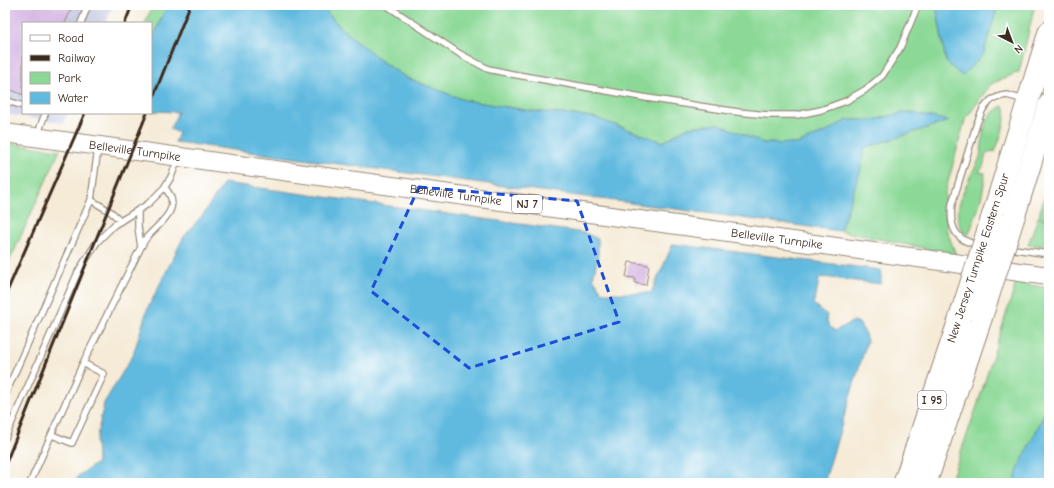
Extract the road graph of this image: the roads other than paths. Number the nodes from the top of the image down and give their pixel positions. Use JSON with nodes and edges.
{"nodes":[{"id":1,"x":88,"y":5,"type":"edge"},
{"id":2,"x":386,"y":5,"type":"edge"},
{"id":3,"x":918,"y":5,"type":"edge"},
{"id":4,"x":81,"y":22,"type":"edge"},
{"id":5,"x":1049,"y":32,"type":"edge"},
{"id":6,"x":5,"y":100,"type":"edge"},
{"id":7,"x":1028,"y":101,"type":"junction"},
{"id":8,"x":1049,"y":104,"type":"edge"},
{"id":9,"x":22,"y":106,"type":"edge"},
{"id":10,"x":45,"y":114,"type":"edge"},
{"id":11,"x":5,"y":133,"type":"edge"},
{"id":12,"x":36,"y":137,"type":"junction"},
{"id":13,"x":98,"y":146,"type":"junction"},
{"id":14,"x":179,"y":157,"type":"junction"},
{"id":15,"x":165,"y":188,"type":"junction"},
{"id":16,"x":91,"y":200,"type":"junction"},
{"id":17,"x":138,"y":210,"type":"junction"},
{"id":18,"x":121,"y":221,"type":"junction"},
{"id":19,"x":988,"y":246,"type":"dead end"},
{"id":20,"x":141,"y":247,"type":"junction"},
{"id":21,"x":995,"y":247,"type":"dead end"},
{"id":22,"x":1049,"y":254,"type":"edge"},
{"id":23,"x":1049,"y":276,"type":"edge"},
{"id":24,"x":83,"y":363,"type":"junction"},
{"id":25,"x":5,"y":395,"type":"edge"},
{"id":26,"x":52,"y":435,"type":"junction"},
{"id":27,"x":5,"y":438,"type":"edge"},
{"id":28,"x":30,"y":483,"type":"edge"},
{"id":29,"x":904,"y":483,"type":"edge"},
{"id":30,"x":926,"y":483,"type":"edge"}],
"edges":[{"from":1,"to":4,"type":"lane"},
{"from":2,"to":3,"type":"lane"},
{"from":5,"to":7,"type":"highway","name":"New Jersey Turnpike Eastern Spur","number":"I 95"},
{"from":6,"to":9,"type":"lane"},
{"from":7,"to":19,"type":"lane"},
{"from":7,"to":29,"type":"highway","name":"New Jersey Turnpike Eastern Spur","number":"I 95","bridge":true},
{"from":8,"to":30,"type":"highway","name":"New Jersey Turnpike Eastern Spur","number":"I 95","bridge":true},
{"from":10,"to":12,"type":"lane"},
{"from":11,"to":12,"type":"main road","name":"Belleville Turnpike","number":"NJ 7"},
{"from":12,"to":13,"type":"main road","name":"Belleville Turnpike","number":"NJ 7"},
{"from":13,"to":14,"type":"main road","name":"Belleville Turnpike","number":"NJ 7"},
{"from":13,"to":16,"type":"lane"},
{"from":14,"to":15,"type":"lane"},
{"from":14,"to":23,"type":"main road","name":"Belleville Turnpike","number":"NJ 7"},
{"from":15,"to":17,"type":"lane"},
{"from":15,"to":20,"type":"lane"},
{"from":16,"to":18,"type":"lane"},
{"from":16,"to":25,"type":"lane"},
{"from":17,"to":18,"type":"lane"},
{"from":17,"to":20,"type":"lane"},
{"from":18,"to":27,"type":"lane"},
{"from":20,"to":24,"type":"lane"},
{"from":21,"to":22,"type":"lane"},
{"from":24,"to":26,"type":"lane"},
{"from":24,"to":26,"type":"lane"},
{"from":26,"to":28,"type":"lane"}]}
